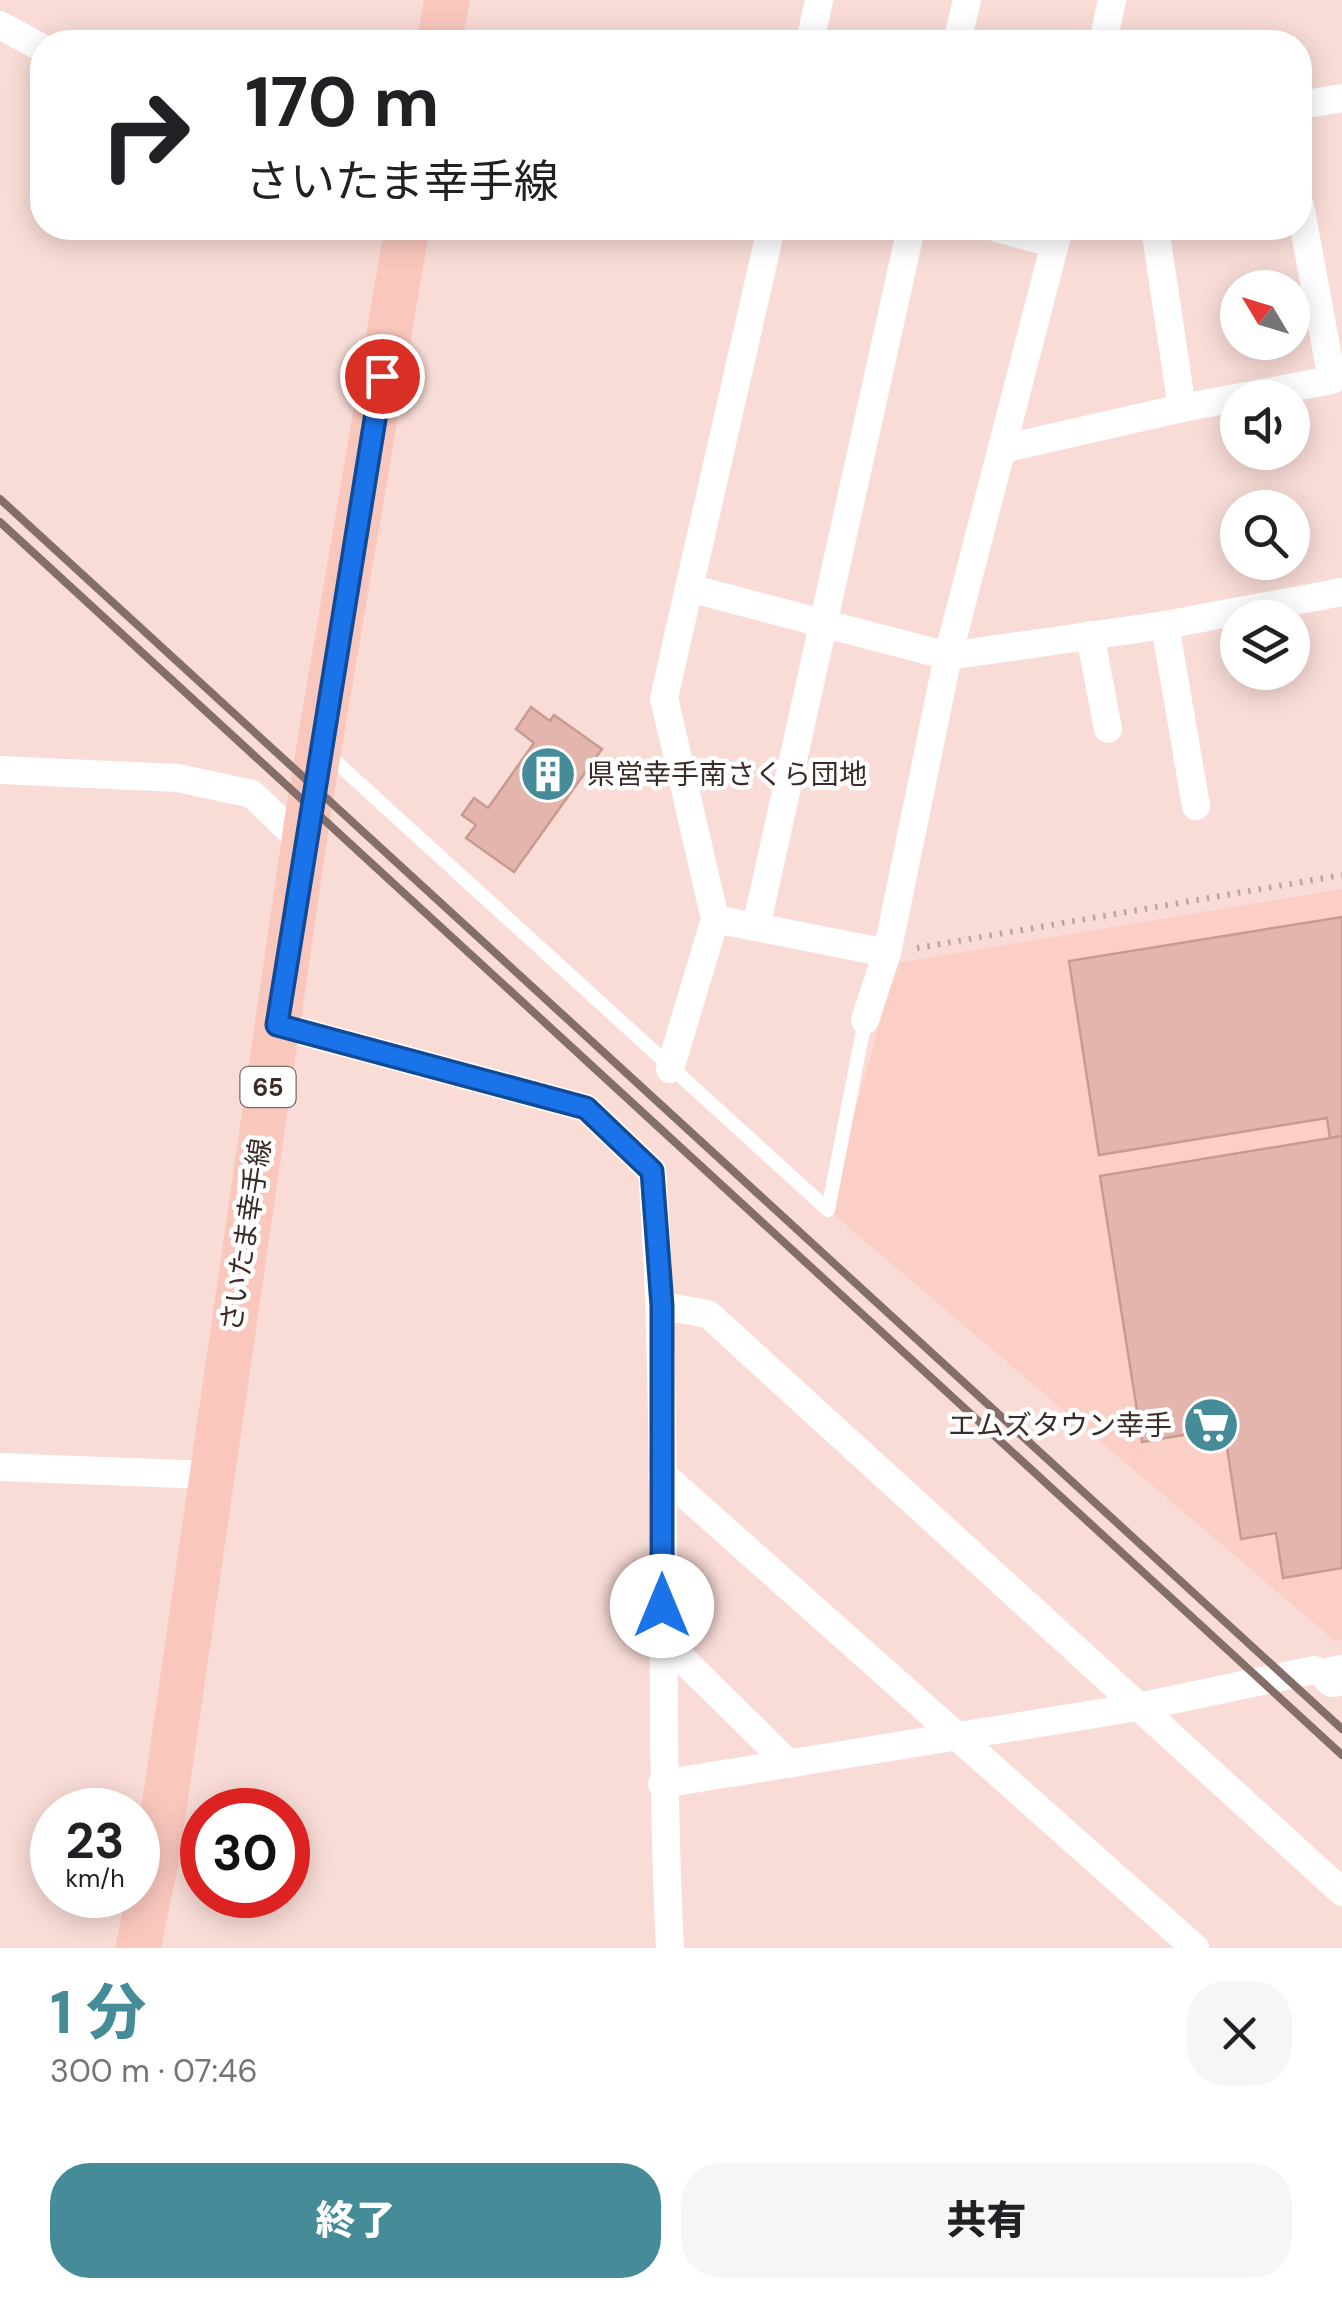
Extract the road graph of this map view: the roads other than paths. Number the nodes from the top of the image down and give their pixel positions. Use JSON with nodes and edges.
{"nodes":[{"id":1,"x":447,"y":0,"type":"edge"},
{"id":2,"x":819,"y":0,"type":"edge"},
{"id":3,"x":967,"y":0,"type":"edge"},
{"id":4,"x":1112,"y":0,"type":"edge"},
{"id":5,"x":0,"y":25,"type":"edge"},
{"id":6,"x":442,"y":30,"type":"edge"},
{"id":7,"x":813,"y":30,"type":"edge"},
{"id":8,"x":959,"y":30,"type":"edge"},
{"id":9,"x":1106,"y":30,"type":"edge"},
{"id":10,"x":30,"y":41,"type":"edge"},
{"id":11,"x":1342,"y":98,"type":"edge"},
{"id":12,"x":1312,"y":103,"type":"edge"},
{"id":13,"x":404,"y":240,"type":"edge"},
{"id":14,"x":768,"y":240,"type":"edge"},
{"id":15,"x":908,"y":240,"type":"edge"},
{"id":16,"x":1056,"y":240,"type":"edge"},
{"id":17,"x":1157,"y":240,"type":"edge"},
{"id":18,"x":1306,"y":240,"type":"edge"},
{"id":19,"x":1182,"y":408,"type":"junction"},
{"id":20,"x":1002,"y":448,"type":"junction"},
{"id":21,"x":689,"y":588,"type":"junction"},
{"id":22,"x":1342,"y":592,"type":"edge"},
{"id":23,"x":822,"y":622,"type":"junction"},
{"id":24,"x":1165,"y":625,"type":"junction"},
{"id":25,"x":1090,"y":636,"type":"junction"},
{"id":26,"x":948,"y":656,"type":"junction"},
{"id":27,"x":1108,"y":729,"type":"dead end"},
{"id":28,"x":321,"y":748,"type":"junction"},
{"id":29,"x":0,"y":770,"type":"edge"},
{"id":30,"x":1196,"y":806,"type":"dead end"},
{"id":31,"x":304,"y":844,"type":"junction"},
{"id":32,"x":715,"y":919,"type":"junction"},
{"id":33,"x":756,"y":927,"type":"junction"},
{"id":34,"x":886,"y":954,"type":"junction"},
{"id":35,"x":865,"y":1020,"type":"joint"},
{"id":36,"x":277,"y":1025,"type":"junction"},
{"id":37,"x":670,"y":1069,"type":"junction"},
{"id":38,"x":662,"y":1306,"type":"junction"},
{"id":39,"x":0,"y":1467,"type":"edge"},
{"id":40,"x":662,"y":1474,"type":"junction"},
{"id":41,"x":210,"y":1475,"type":"junction"},
{"id":42,"x":662,"y":1639,"type":"junction"},
{"id":43,"x":1338,"y":1676,"type":"edge"},
{"id":44,"x":1138,"y":1708,"type":"junction"},
{"id":45,"x":961,"y":1736,"type":"junction"},
{"id":46,"x":788,"y":1764,"type":"junction"},
{"id":47,"x":662,"y":1784,"type":"junction"},
{"id":48,"x":1342,"y":1892,"type":"edge"},
{"id":49,"x":138,"y":1948,"type":"edge"},
{"id":50,"x":670,"y":1948,"type":"edge"},
{"id":51,"x":1195,"y":1948,"type":"edge"}],
"edges":[{"from":1,"to":6,"type":"main road"},
{"from":2,"to":7,"type":"street"},
{"from":3,"to":8,"type":"street"},
{"from":4,"to":9,"type":"street"},
{"from":5,"to":10,"type":"street"},
{"from":11,"to":12,"type":"street"},
{"from":13,"to":28,"type":"main road","name":"さいたま幸手線","number":"65"},
{"from":14,"to":21,"type":"street"},
{"from":15,"to":23,"type":"street"},
{"from":16,"to":20,"type":"street"},
{"from":17,"to":19,"type":"street"},
{"from":18,"to":19,"type":"street"},
{"from":19,"to":20,"type":"street"},
{"from":20,"to":26,"type":"street"},
{"from":21,"to":23,"type":"street"},
{"from":21,"to":32,"type":"street"},
{"from":22,"to":24,"type":"street"},
{"from":23,"to":26,"type":"street"},
{"from":23,"to":33,"type":"street"},
{"from":24,"to":25,"type":"street"},
{"from":24,"to":30,"type":"street"},
{"from":25,"to":26,"type":"street"},
{"from":25,"to":27,"type":"street"},
{"from":26,"to":34,"type":"street"},
{"from":28,"to":31,"type":"main road","name":"さいたま幸手線","number":"65"},
{"from":28,"to":37,"type":"lane"},
{"from":29,"to":31,"type":"street"},
{"from":31,"to":36,"type":"main road","name":"さいたま幸手線","number":"65"},
{"from":32,"to":33,"type":"street"},
{"from":32,"to":37,"type":"street"},
{"from":33,"to":34,"type":"street"},
{"from":34,"to":35,"type":"street"},
{"from":35,"to":37,"type":"lane"},
{"from":36,"to":38,"type":"street"},
{"from":36,"to":41,"type":"main road","name":"さいたま幸手線","number":"65"},
{"from":38,"to":40,"type":"street"},
{"from":38,"to":44,"type":"street"},
{"from":39,"to":41,"type":"street"},
{"from":40,"to":42,"type":"street"},
{"from":40,"to":45,"type":"street"},
{"from":41,"to":49,"type":"main road","name":"さいたま幸手線","number":"65"},
{"from":42,"to":46,"type":"street"},
{"from":42,"to":47,"type":"street"},
{"from":43,"to":44,"type":"street"},
{"from":44,"to":45,"type":"street"},
{"from":44,"to":48,"type":"street"},
{"from":45,"to":46,"type":"street"},
{"from":45,"to":51,"type":"street"},
{"from":46,"to":47,"type":"street"},
{"from":47,"to":50,"type":"street"}]}
